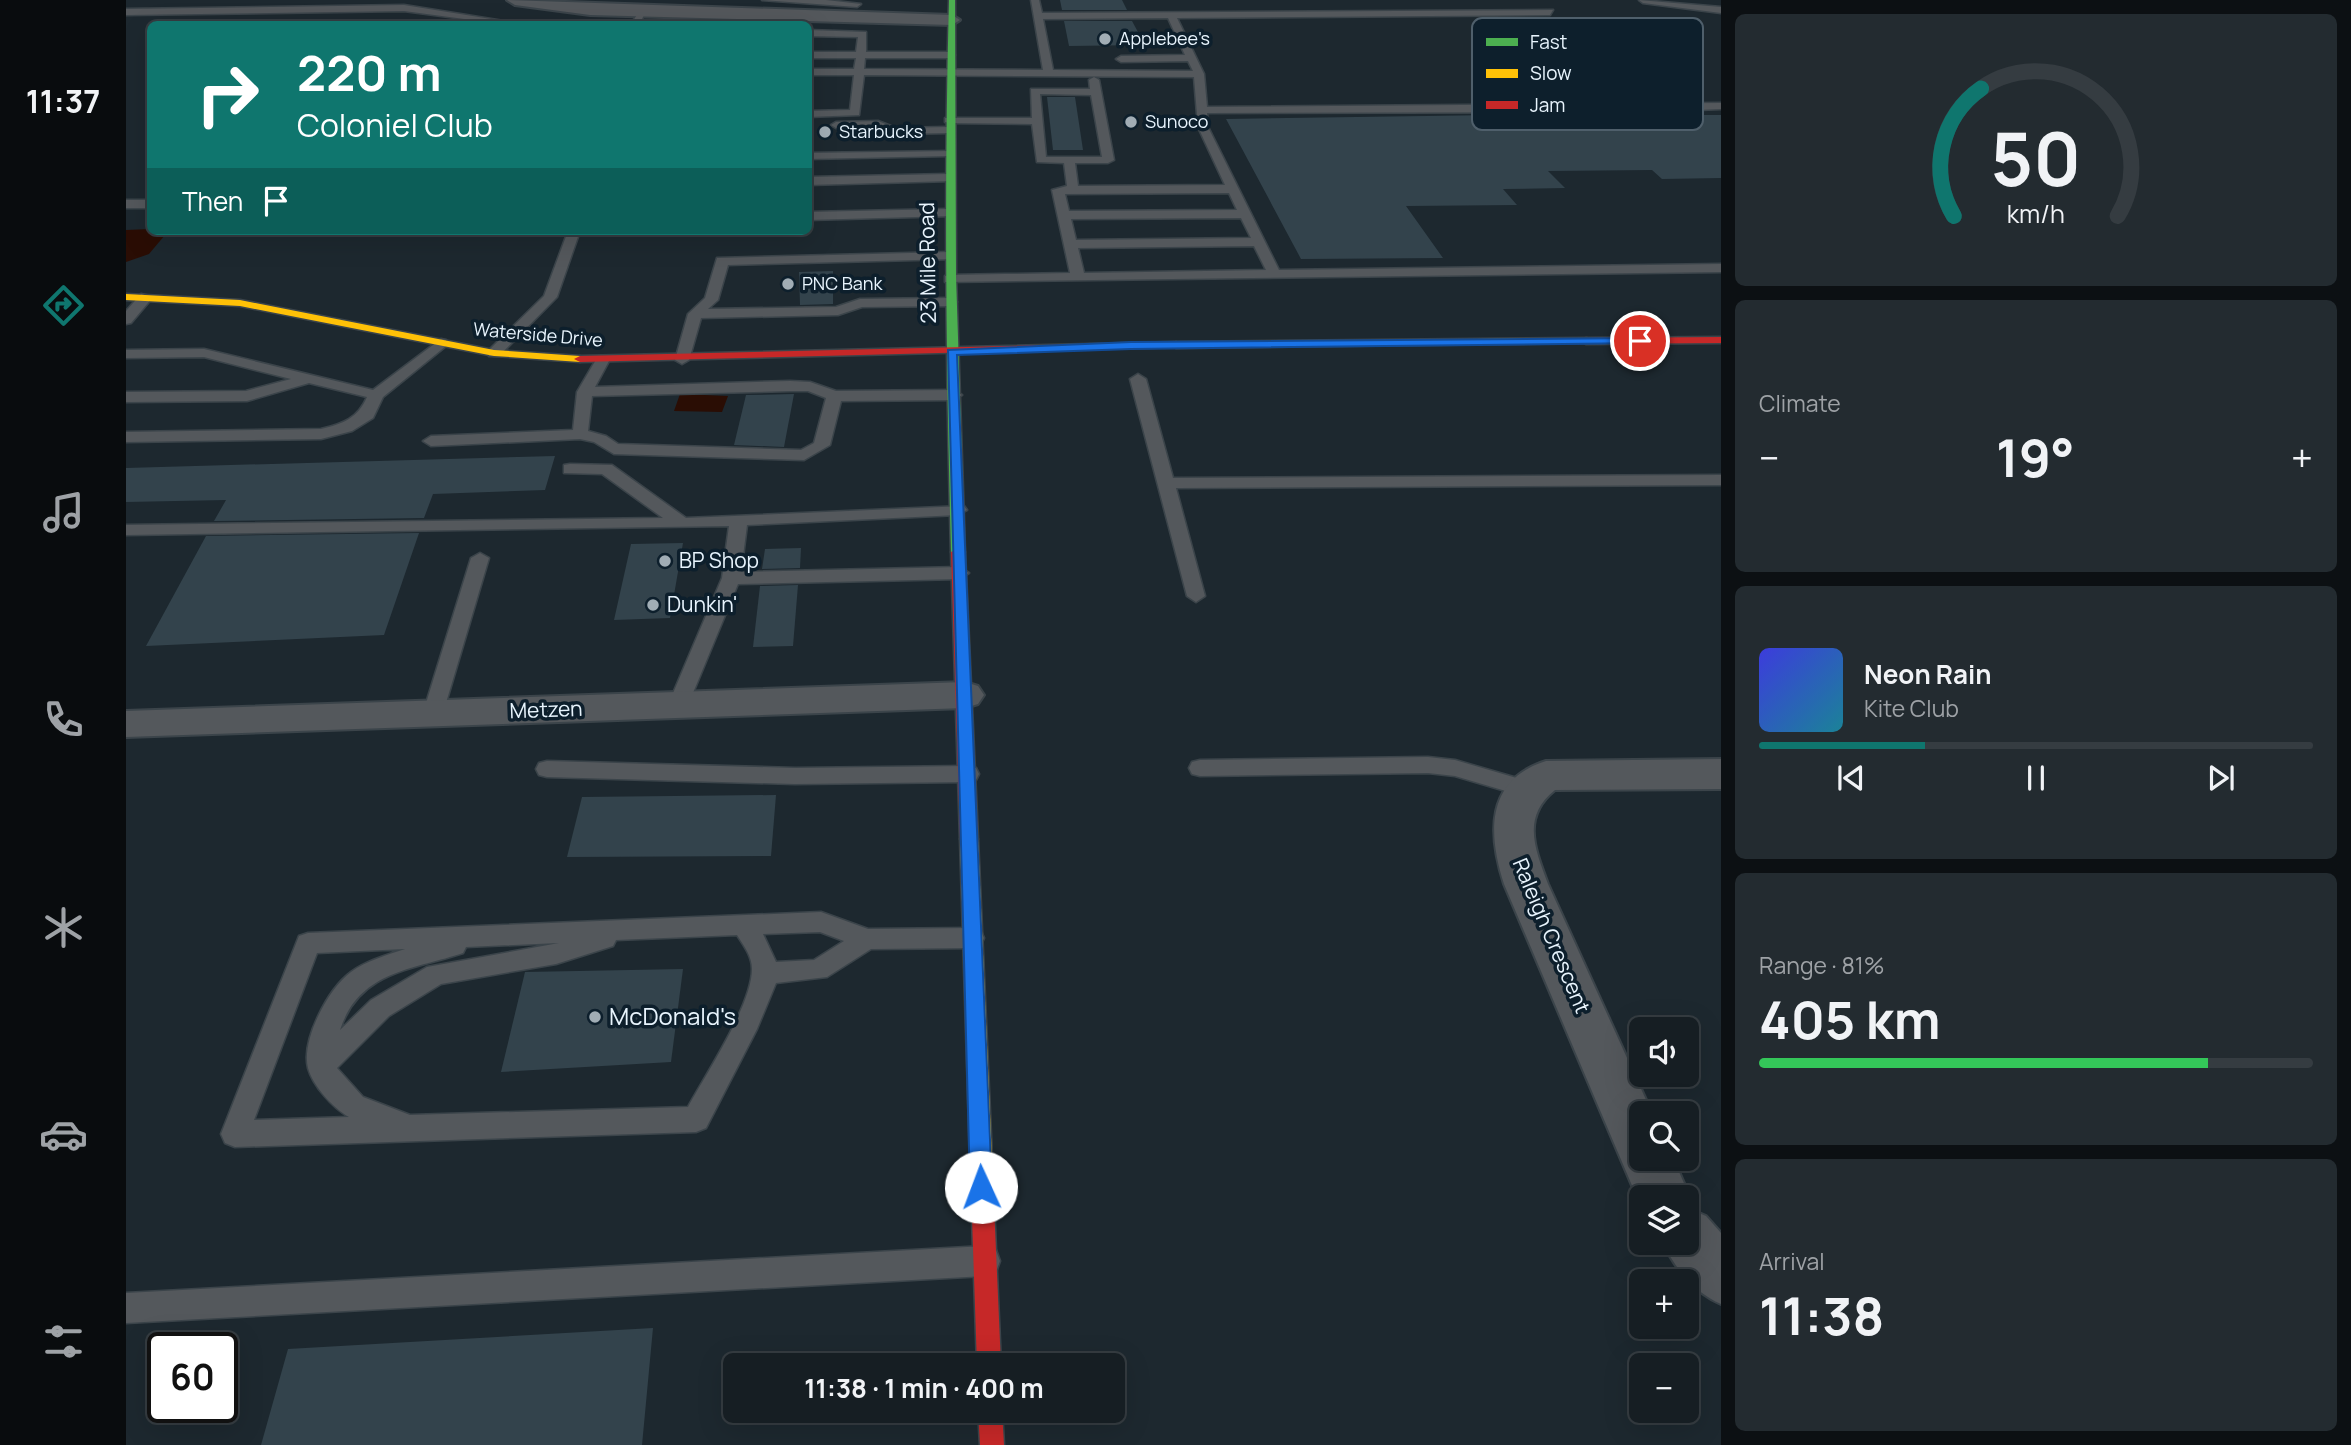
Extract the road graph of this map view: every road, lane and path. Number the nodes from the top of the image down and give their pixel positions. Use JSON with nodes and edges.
{"nodes":[{"id":1,"x":515,"y":0,"type":"edge"},
{"id":2,"x":766,"y":0,"type":"edge"},
{"id":3,"x":952,"y":0,"type":"edge"},
{"id":4,"x":1035,"y":0,"type":"edge"},
{"id":5,"x":1487,"y":0,"type":"edge"},
{"id":6,"x":1643,"y":0,"type":"edge"},
{"id":7,"x":1346,"y":3,"type":"dead end"},
{"id":8,"x":597,"y":5,"type":"edge"},
{"id":9,"x":856,"y":7,"type":"edge"},
{"id":10,"x":1721,"y":10,"type":"edge"},
{"id":11,"x":126,"y":12,"type":"edge"},
{"id":12,"x":1499,"y":12,"type":"junction"},
{"id":13,"x":1550,"y":12,"type":"dead end"},
{"id":14,"x":1398,"y":13,"type":"junction"},
{"id":15,"x":1037,"y":16,"type":"junction"},
{"id":16,"x":1172,"y":16,"type":"junction"},
{"id":17,"x":639,"y":18,"type":"edge"},
{"id":18,"x":952,"y":20,"type":"junction"},
{"id":19,"x":488,"y":21,"type":"edge"},
{"id":20,"x":768,"y":21,"type":"edge"},
{"id":21,"x":812,"y":22,"type":"edge"},
{"id":22,"x":812,"y":33,"type":"edge"},
{"id":23,"x":812,"y":50,"type":"edge"},
{"id":24,"x":825,"y":52,"type":"junction"},
{"id":25,"x":861,"y":53,"type":"junction"},
{"id":26,"x":812,"y":54,"type":"edge"},
{"id":27,"x":950,"y":55,"type":"junction"},
{"id":28,"x":1192,"y":58,"type":"junction"},
{"id":29,"x":1045,"y":59,"type":"junction"},
{"id":30,"x":1059,"y":59,"type":"dead end"},
{"id":31,"x":1112,"y":59,"type":"dead end"},
{"id":32,"x":812,"y":72,"type":"edge"},
{"id":33,"x":859,"y":72,"type":"junction"},
{"id":34,"x":950,"y":72,"type":"junction"},
{"id":35,"x":1048,"y":72,"type":"junction"},
{"id":36,"x":1093,"y":73,"type":"junction"},
{"id":37,"x":1199,"y":74,"type":"junction"},
{"id":38,"x":1096,"y":92,"type":"junction"},
{"id":39,"x":1721,"y":106,"type":"edge"},
{"id":40,"x":1703,"y":107,"type":"edge"},
{"id":41,"x":1200,"y":110,"type":"junction"},
{"id":42,"x":1472,"y":110,"type":"edge"},
{"id":43,"x":812,"y":114,"type":"edge"},
{"id":44,"x":1038,"y":121,"type":"junction"},
{"id":45,"x":949,"y":125,"type":"junction"},
{"id":46,"x":812,"y":126,"type":"edge"},
{"id":47,"x":895,"y":131,"type":"junction"},
{"id":48,"x":882,"y":136,"type":"dead end"},
{"id":49,"x":948,"y":153,"type":"junction"},
{"id":50,"x":812,"y":156,"type":"edge"},
{"id":51,"x":1069,"y":160,"type":"junction"},
{"id":52,"x":948,"y":178,"type":"junction"},
{"id":53,"x":812,"y":181,"type":"edge"},
{"id":54,"x":1233,"y":189,"type":"junction"},
{"id":55,"x":1073,"y":190,"type":"junction"},
{"id":56,"x":126,"y":204,"type":"edge"},
{"id":57,"x":147,"y":204,"type":"edge"},
{"id":58,"x":948,"y":213,"type":"junction"},
{"id":59,"x":1245,"y":214,"type":"junction"},
{"id":60,"x":1063,"y":215,"type":"junction"},
{"id":61,"x":812,"y":216,"type":"edge"},
{"id":62,"x":573,"y":235,"type":"edge"},
{"id":63,"x":1259,"y":242,"type":"junction"},
{"id":64,"x":1069,"y":244,"type":"junction"},
{"id":65,"x":949,"y":256,"type":"junction"},
{"id":66,"x":1721,"y":268,"type":"edge"},
{"id":67,"x":1275,"y":273,"type":"junction"},
{"id":68,"x":1077,"y":278,"type":"junction"},
{"id":69,"x":950,"y":279,"type":"junction"},
{"id":70,"x":126,"y":297,"type":"edge"},
{"id":71,"x":146,"y":297,"type":"junction"},
{"id":72,"x":833,"y":298,"type":"dead end"},
{"id":73,"x":800,"y":299,"type":"dead end"},
{"id":74,"x":711,"y":300,"type":"junction"},
{"id":75,"x":950,"y":302,"type":"junction"},
{"id":76,"x":860,"y":303,"type":"junction"},
{"id":77,"x":695,"y":314,"type":"junction"},
{"id":78,"x":126,"y":320,"type":"edge"},
{"id":79,"x":1721,"y":340,"type":"edge"},
{"id":80,"x":441,"y":343,"type":"junction"},
{"id":81,"x":952,"y":352,"type":"junction"},
{"id":82,"x":494,"y":353,"type":"junction"},
{"id":83,"x":126,"y":354,"type":"edge"},
{"id":84,"x":682,"y":360,"type":"junction"},
{"id":85,"x":602,"y":361,"type":"junction"},
{"id":86,"x":310,"y":379,"type":"junction"},
{"id":87,"x":1139,"y":379,"type":"dead end"},
{"id":88,"x":585,"y":392,"type":"junction"},
{"id":89,"x":376,"y":395,"type":"junction"},
{"id":90,"x":954,"y":395,"type":"junction"},
{"id":91,"x":834,"y":396,"type":"junction"},
{"id":92,"x":126,"y":397,"type":"edge"},
{"id":93,"x":580,"y":434,"type":"junction"},
{"id":94,"x":126,"y":437,"type":"edge"},
{"id":95,"x":431,"y":441,"type":"dead end"},
{"id":96,"x":570,"y":469,"type":"dead end"},
{"id":97,"x":1721,"y":480,"type":"edge"},
{"id":98,"x":1167,"y":483,"type":"junction"},
{"id":99,"x":958,"y":510,"type":"junction"},
{"id":100,"x":740,"y":520,"type":"junction"},
{"id":101,"x":682,"y":523,"type":"junction"},
{"id":102,"x":126,"y":530,"type":"edge"},
{"id":103,"x":480,"y":558,"type":"dead end"},
{"id":104,"x":960,"y":573,"type":"junction"},
{"id":105,"x":731,"y":578,"type":"junction"},
{"id":106,"x":1196,"y":596,"type":"dead end"},
{"id":107,"x":965,"y":695,"type":"junction"},
{"id":108,"x":678,"y":705,"type":"junction"},
{"id":109,"x":433,"y":713,"type":"junction"},
{"id":110,"x":126,"y":723,"type":"edge"},
{"id":111,"x":1200,"y":768,"type":"dead end"},
{"id":112,"x":547,"y":769,"type":"dead end"},
{"id":113,"x":968,"y":774,"type":"junction"},
{"id":114,"x":1721,"y":774,"type":"edge"},
{"id":115,"x":1526,"y":789,"type":"junction"},
{"id":116,"x":744,"y":926,"type":"junction"},
{"id":117,"x":629,"y":931,"type":"junction"},
{"id":118,"x":490,"y":936,"type":"junction"},
{"id":119,"x":972,"y":938,"type":"junction"},
{"id":120,"x":867,"y":939,"type":"junction"},
{"id":121,"x":766,"y":973,"type":"junction"},
{"id":122,"x":321,"y":1066,"type":"junction"},
{"id":123,"x":1629,"y":1117,"type":"edge"},
{"id":124,"x":413,"y":1128,"type":"junction"},
{"id":125,"x":1699,"y":1249,"type":"edge"},
{"id":126,"x":985,"y":1261,"type":"junction"},
{"id":127,"x":1721,"y":1276,"type":"edge"},
{"id":128,"x":126,"y":1308,"type":"edge"},
{"id":129,"x":989,"y":1353,"type":"edge"},
{"id":130,"x":991,"y":1423,"type":"edge"},
{"id":131,"x":992,"y":1445,"type":"edge"}],
"edges":[{"from":1,"to":8,"type":"street"},
{"from":2,"to":9,"type":"lane"},
{"from":3,"to":18,"type":"main road","name":"23 Mile Road"},
{"from":4,"to":15,"type":"lane"},
{"from":5,"to":12,"type":"lane"},
{"from":6,"to":10,"type":"lane"},
{"from":7,"to":14,"type":"lane"},
{"from":8,"to":17,"type":"street"},
{"from":9,"to":18,"type":"street"},
{"from":9,"to":21,"type":"street"},
{"from":11,"to":19,"type":"lane"},
{"from":12,"to":13,"type":"lane"},
{"from":12,"to":14,"type":"lane"},
{"from":14,"to":16,"type":"lane"},
{"from":15,"to":16,"type":"lane"},
{"from":15,"to":29,"type":"lane"},
{"from":16,"to":28,"type":"lane"},
{"from":17,"to":20,"type":"street"},
{"from":18,"to":27,"type":"main road","name":"23 Mile Road"},
{"from":22,"to":25,"type":"lane"},
{"from":23,"to":24,"type":"lane"},
{"from":24,"to":25,"type":"lane"},
{"from":24,"to":26,"type":"lane"},
{"from":25,"to":27,"type":"lane"},
{"from":25,"to":33,"type":"lane"},
{"from":27,"to":34,"type":"main road","name":"23 Mile Road"},
{"from":28,"to":31,"type":"lane"},
{"from":28,"to":37,"type":"lane"},
{"from":29,"to":30,"type":"lane"},
{"from":29,"to":35,"type":"lane"},
{"from":32,"to":33,"type":"lane"},
{"from":33,"to":34,"type":"lane"},
{"from":33,"to":43,"type":"lane"},
{"from":34,"to":35,"type":"lane"},
{"from":34,"to":45,"type":"main road","name":"23 Mile Road"},
{"from":35,"to":36,"type":"lane"},
{"from":36,"to":37,"type":"lane"},
{"from":36,"to":38,"type":"lane"},
{"from":37,"to":41,"type":"lane"},
{"from":38,"to":44,"type":"lane"},
{"from":38,"to":51,"type":"lane"},
{"from":39,"to":40,"type":"lane"},
{"from":41,"to":42,"type":"lane"},
{"from":41,"to":54,"type":"lane"},
{"from":44,"to":45,"type":"lane"},
{"from":44,"to":51,"type":"lane"},
{"from":45,"to":47,"type":"lane"},
{"from":45,"to":49,"type":"main road","name":"23 Mile Road"},
{"from":46,"to":47,"type":"lane"},
{"from":47,"to":48,"type":"lane"},
{"from":49,"to":50,"type":"lane"},
{"from":49,"to":52,"type":"main road","name":"23 Mile Road"},
{"from":51,"to":55,"type":"lane"},
{"from":52,"to":53,"type":"lane"},
{"from":52,"to":58,"type":"main road","name":"23 Mile Road"},
{"from":54,"to":55,"type":"lane"},
{"from":54,"to":59,"type":"lane"},
{"from":55,"to":60,"type":"lane"},
{"from":56,"to":57,"type":"lane"},
{"from":58,"to":61,"type":"lane"},
{"from":58,"to":65,"type":"main road","name":"23 Mile Road"},
{"from":59,"to":60,"type":"lane"},
{"from":59,"to":63,"type":"lane"},
{"from":60,"to":64,"type":"lane"},
{"from":62,"to":82,"type":"lane"},
{"from":63,"to":64,"type":"lane"},
{"from":63,"to":67,"type":"lane"},
{"from":64,"to":68,"type":"lane"},
{"from":65,"to":69,"type":"main road","name":"23 Mile Road"},
{"from":65,"to":74,"type":"lane"},
{"from":66,"to":67,"type":"lane"},
{"from":67,"to":68,"type":"lane"},
{"from":68,"to":69,"type":"lane"},
{"from":69,"to":75,"type":"main road","name":"23 Mile Road"},
{"from":70,"to":71,"type":"main road","name":"Waterside Drive"},
{"from":71,"to":78,"type":"lane"},
{"from":71,"to":80,"type":"main road","name":"Waterside Drive"},
{"from":72,"to":76,"type":"lane"},
{"from":73,"to":74,"type":"lane"},
{"from":74,"to":77,"type":"lane"},
{"from":75,"to":76,"type":"lane"},
{"from":75,"to":81,"type":"main road","name":"23 Mile Road"},
{"from":76,"to":77,"type":"lane"},
{"from":77,"to":84,"type":"lane"},
{"from":79,"to":81,"type":"main road","name":"Waterside Drive"},
{"from":80,"to":82,"type":"main road","name":"Waterside Drive"},
{"from":80,"to":89,"type":"lane"},
{"from":81,"to":84,"type":"main road","name":"Waterside Drive"},
{"from":81,"to":90,"type":"main road","name":"23 Mile Road"},
{"from":82,"to":85,"type":"main road","name":"Waterside Drive"},
{"from":83,"to":86,"type":"lane"},
{"from":84,"to":85,"type":"main road","name":"Waterside Drive"},
{"from":85,"to":88,"type":"lane"},
{"from":86,"to":89,"type":"lane"},
{"from":86,"to":92,"type":"lane"},
{"from":87,"to":98,"type":"lane"},
{"from":88,"to":91,"type":"lane"},
{"from":88,"to":93,"type":"lane"},
{"from":89,"to":94,"type":"lane"},
{"from":90,"to":91,"type":"lane"},
{"from":90,"to":99,"type":"main road","name":"23 Mile Road"},
{"from":91,"to":93,"type":"lane"},
{"from":93,"to":95,"type":"lane"},
{"from":96,"to":101,"type":"lane"},
{"from":97,"to":98,"type":"lane"},
{"from":98,"to":106,"type":"lane"},
{"from":99,"to":100,"type":"lane"},
{"from":99,"to":104,"type":"main road","name":"23 Mile Road"},
{"from":100,"to":101,"type":"lane"},
{"from":100,"to":105,"type":"lane"},
{"from":101,"to":102,"type":"lane"},
{"from":103,"to":109,"type":"lane"},
{"from":104,"to":105,"type":"lane"},
{"from":104,"to":107,"type":"main road","name":"23 Mile Road"},
{"from":105,"to":108,"type":"lane"},
{"from":107,"to":108,"type":"street","name":"Metzen"},
{"from":107,"to":113,"type":"main road","name":"23 Mile Road"},
{"from":108,"to":109,"type":"street","name":"Metzen"},
{"from":109,"to":110,"type":"street","name":"Metzen"},
{"from":111,"to":115,"type":"lane"},
{"from":112,"to":113,"type":"lane"},
{"from":113,"to":119,"type":"main road","name":"23 Mile Road"},
{"from":114,"to":115,"type":"street"},
{"from":115,"to":123,"type":"street","name":"Raleigh Crescent"},
{"from":116,"to":117,"type":"lane"},
{"from":116,"to":120,"type":"lane"},
{"from":116,"to":121,"type":"lane"},
{"from":117,"to":118,"type":"lane"},
{"from":117,"to":122,"type":"lane"},
{"from":118,"to":122,"type":"lane"},
{"from":118,"to":124,"type":"lane"},
{"from":119,"to":120,"type":"lane"},
{"from":119,"to":126,"type":"main road","name":"23 Mile Road"},
{"from":120,"to":121,"type":"lane"},
{"from":121,"to":124,"type":"lane"},
{"from":122,"to":124,"type":"lane"},
{"from":125,"to":127,"type":"street"},
{"from":126,"to":128,"type":"lane"},
{"from":126,"to":129,"type":"main road","name":"23 Mile Road"},
{"from":130,"to":131,"type":"main road"}]}
